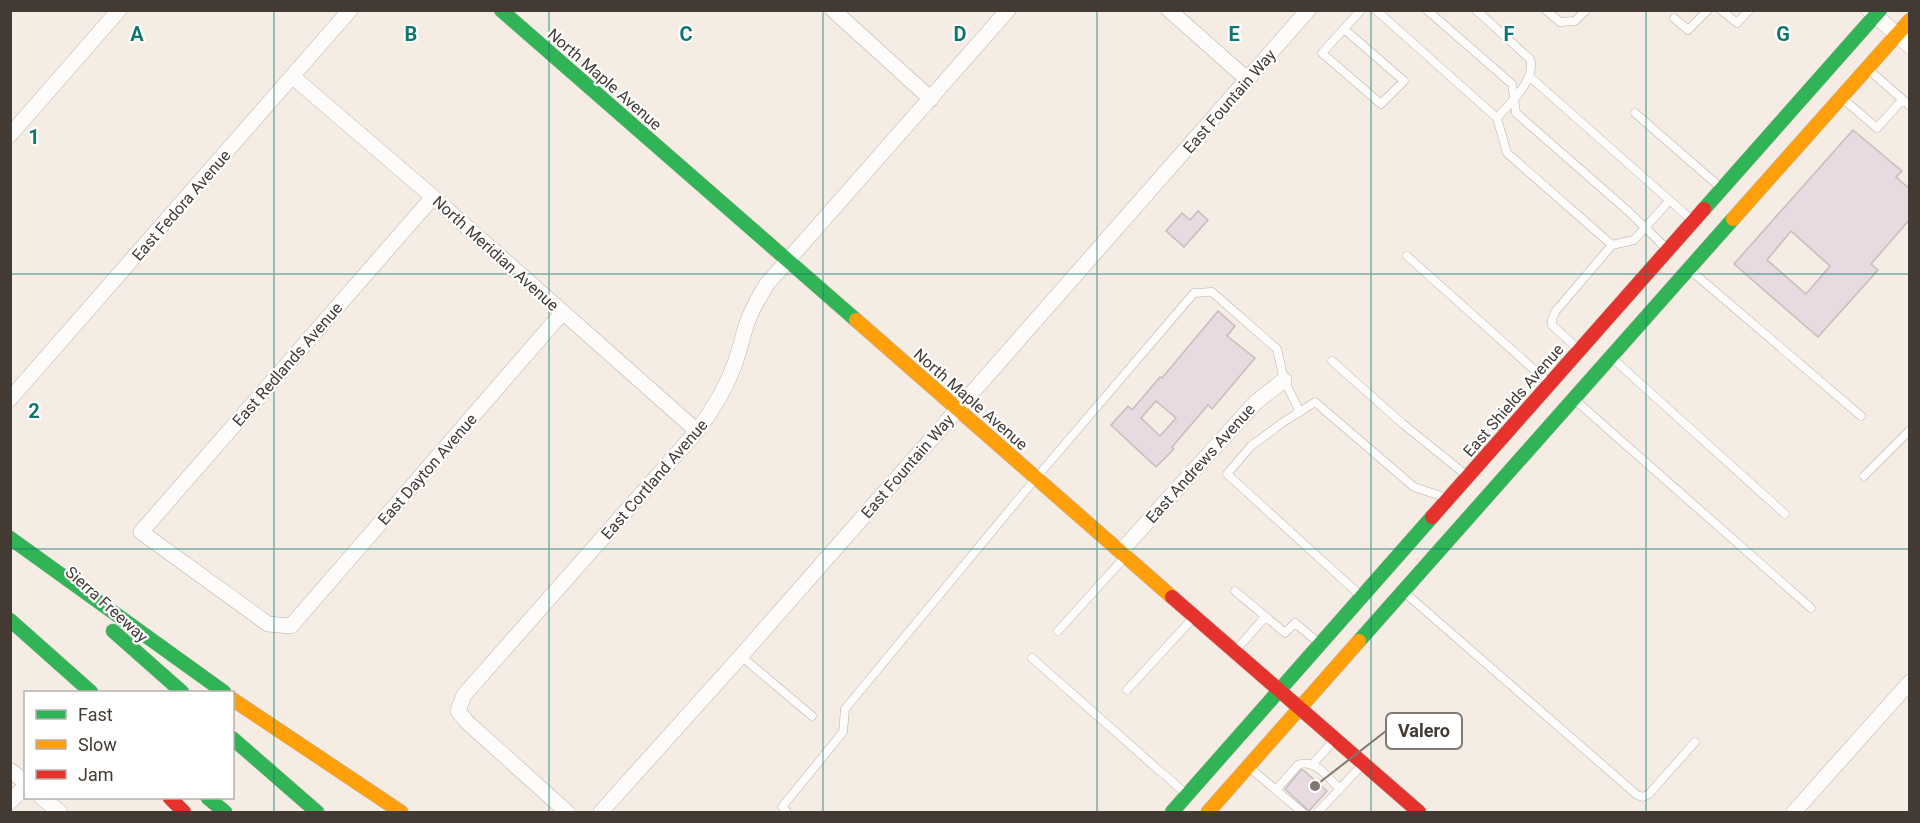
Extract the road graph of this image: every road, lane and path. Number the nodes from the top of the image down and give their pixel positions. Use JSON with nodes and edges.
{"nodes":[{"id":1,"x":120,"y":10,"type":"edge"},
{"id":2,"x":350,"y":10,"type":"edge"},
{"id":3,"x":501,"y":10,"type":"edge"},
{"id":4,"x":833,"y":10,"type":"edge"},
{"id":5,"x":1008,"y":10,"type":"edge"},
{"id":6,"x":1169,"y":10,"type":"edge"},
{"id":7,"x":1308,"y":10,"type":"edge"},
{"id":8,"x":1361,"y":10,"type":"edge"},
{"id":9,"x":1376,"y":10,"type":"edge"},
{"id":10,"x":1427,"y":10,"type":"edge"},
{"id":11,"x":1476,"y":10,"type":"edge"},
{"id":12,"x":1546,"y":10,"type":"edge"},
{"id":13,"x":1586,"y":10,"type":"edge"},
{"id":14,"x":1708,"y":10,"type":"edge"},
{"id":15,"x":1721,"y":10,"type":"edge"},
{"id":16,"x":1749,"y":10,"type":"edge"},
{"id":17,"x":1875,"y":12,"type":"edge"},
{"id":18,"x":1674,"y":18,"type":"dead end"},
{"id":19,"x":1910,"y":20,"type":"edge"},
{"id":20,"x":1344,"y":29,"type":"junction"},
{"id":21,"x":1896,"y":35,"type":"junction"},
{"id":22,"x":1910,"y":46,"type":"edge"},
{"id":23,"x":1867,"y":68,"type":"junction"},
{"id":24,"x":293,"y":77,"type":"junction"},
{"id":25,"x":1530,"y":77,"type":"junction"},
{"id":26,"x":1248,"y":80,"type":"junction"},
{"id":27,"x":1841,"y":97,"type":"junction"},
{"id":28,"x":931,"y":99,"type":"junction"},
{"id":29,"x":1513,"y":99,"type":"junction"},
{"id":30,"x":1902,"y":100,"type":"junction"},
{"id":31,"x":1910,"y":106,"type":"edge"},
{"id":32,"x":1635,"y":113,"type":"dead end"},
{"id":33,"x":1497,"y":118,"type":"junction"},
{"id":34,"x":10,"y":135,"type":"edge"},
{"id":35,"x":1722,"y":189,"type":"junction"},
{"id":36,"x":433,"y":196,"type":"junction"},
{"id":37,"x":1669,"y":201,"type":"junction"},
{"id":38,"x":1694,"y":221,"type":"junction"},
{"id":39,"x":1646,"y":227,"type":"junction"},
{"id":40,"x":1612,"y":245,"type":"junction"},
{"id":41,"x":1668,"y":250,"type":"junction"},
{"id":42,"x":1407,"y":256,"type":"dead end"},
{"id":43,"x":787,"y":261,"type":"junction"},
{"id":44,"x":1689,"y":269,"type":"junction"},
{"id":45,"x":562,"y":313,"type":"junction"},
{"id":46,"x":1580,"y":350,"type":"junction"},
{"id":47,"x":1611,"y":357,"type":"junction"},
{"id":48,"x":1332,"y":361,"type":"dead end"},
{"id":49,"x":1284,"y":380,"type":"junction"},
{"id":50,"x":1550,"y":384,"type":"junction"},
{"id":51,"x":10,"y":399,"type":"edge"},
{"id":52,"x":1574,"y":399,"type":"junction"},
{"id":53,"x":957,"y":409,"type":"junction"},
{"id":54,"x":1300,"y":412,"type":"junction"},
{"id":55,"x":1861,"y":416,"type":"dead end"},
{"id":56,"x":1910,"y":430,"type":"edge"},
{"id":57,"x":697,"y":431,"type":"junction"},
{"id":58,"x":1864,"y":476,"type":"dead end"},
{"id":59,"x":1468,"y":477,"type":"junction"},
{"id":60,"x":1036,"y":478,"type":"junction"},
{"id":61,"x":1449,"y":499,"type":"junction"},
{"id":62,"x":1785,"y":514,"type":"dead end"},
{"id":63,"x":10,"y":539,"type":"edge"},
{"id":64,"x":1124,"y":554,"type":"junction"},
{"id":65,"x":1235,"y":591,"type":"dead end"},
{"id":66,"x":1403,"y":591,"type":"junction"},
{"id":67,"x":1362,"y":597,"type":"junction"},
{"id":68,"x":1811,"y":608,"type":"dead end"},
{"id":69,"x":1195,"y":616,"type":"junction"},
{"id":70,"x":1265,"y":616,"type":"junction"},
{"id":71,"x":10,"y":620,"type":"edge"},
{"id":72,"x":291,"y":626,"type":"joint"},
{"id":73,"x":1058,"y":631,"type":"dead end"},
{"id":74,"x":1320,"y":644,"type":"junction"},
{"id":75,"x":1235,"y":651,"type":"junction"},
{"id":76,"x":741,"y":656,"type":"junction"},
{"id":77,"x":1032,"y":658,"type":"dead end"},
{"id":78,"x":1910,"y":682,"type":"edge"},
{"id":79,"x":81,"y":687,"type":"edge"},
{"id":80,"x":1127,"y":690,"type":"dead end"},
{"id":81,"x":1280,"y":690,"type":"junction"},
{"id":82,"x":180,"y":691,"type":"edge"},
{"id":83,"x":221,"y":691,"type":"edge"},
{"id":84,"x":234,"y":700,"type":"edge"},
{"id":85,"x":1300,"y":708,"type":"junction"},
{"id":86,"x":812,"y":716,"type":"dead end"},
{"id":87,"x":1335,"y":739,"type":"junction"},
{"id":88,"x":234,"y":740,"type":"edge"},
{"id":89,"x":1695,"y":742,"type":"dead end"},
{"id":90,"x":1313,"y":764,"type":"junction"},
{"id":91,"x":1363,"y":764,"type":"junction"},
{"id":92,"x":1248,"y":767,"type":"junction"},
{"id":93,"x":10,"y":770,"type":"edge"},
{"id":94,"x":24,"y":782,"type":"edge"},
{"id":95,"x":24,"y":786,"type":"edge"},
{"id":96,"x":1340,"y":789,"type":"junction"},
{"id":97,"x":1276,"y":790,"type":"junction"},
{"id":98,"x":1188,"y":795,"type":"junction"},
{"id":99,"x":43,"y":799,"type":"edge"},
{"id":100,"x":171,"y":799,"type":"edge"},
{"id":101,"x":209,"y":799,"type":"edge"},
{"id":102,"x":10,"y":802,"type":"edge"},
{"id":103,"x":60,"y":813,"type":"edge"},
{"id":104,"x":184,"y":813,"type":"edge"},
{"id":105,"x":225,"y":813,"type":"edge"},
{"id":106,"x":316,"y":813,"type":"edge"},
{"id":107,"x":401,"y":813,"type":"edge"},
{"id":108,"x":567,"y":813,"type":"edge"},
{"id":109,"x":601,"y":813,"type":"edge"},
{"id":110,"x":787,"y":813,"type":"edge"},
{"id":111,"x":1172,"y":813,"type":"edge"},
{"id":112,"x":1208,"y":813,"type":"edge"},
{"id":113,"x":1302,"y":813,"type":"edge"},
{"id":114,"x":1318,"y":813,"type":"edge"},
{"id":115,"x":1419,"y":813,"type":"edge"},
{"id":116,"x":1794,"y":813,"type":"edge"}],
"edges":[{"from":1,"to":34,"type":"street"},
{"from":2,"to":24,"type":"street","name":"East Fedora Avenue"},
{"from":3,"to":43,"type":"main road","name":"North Maple Avenue"},
{"from":4,"to":28,"type":"street"},
{"from":5,"to":28,"type":"street","name":"East Cortland Avenue"},
{"from":6,"to":26,"type":"street"},
{"from":7,"to":26,"type":"street","name":"East Fountain Way"},
{"from":8,"to":20,"type":"lane"},
{"from":9,"to":33,"type":"lane"},
{"from":10,"to":29,"type":"lane"},
{"from":11,"to":25,"type":"lane"},
{"from":12,"to":13,"type":"lane"},
{"from":14,"to":18,"type":"lane"},
{"from":15,"to":16,"type":"lane"},
{"from":17,"to":21,"type":"street"},
{"from":17,"to":35,"type":"main road","name":"East Shields Avenue"},
{"from":19,"to":21,"type":"main road"},
{"from":20,"to":20,"type":"lane"},
{"from":21,"to":22,"type":"street"},
{"from":21,"to":23,"type":"main road"},
{"from":23,"to":27,"type":"main road"},
{"from":23,"to":30,"type":"lane"},
{"from":24,"to":36,"type":"street","name":"North Meridian Avenue"},
{"from":24,"to":51,"type":"street","name":"East Fedora Avenue"},
{"from":25,"to":29,"type":"lane"},
{"from":25,"to":37,"type":"lane"},
{"from":26,"to":53,"type":"street","name":"East Fountain Way"},
{"from":27,"to":30,"type":"lane"},
{"from":27,"to":44,"type":"main road"},
{"from":28,"to":43,"type":"street","name":"East Cortland Avenue"},
{"from":29,"to":33,"type":"lane"},
{"from":29,"to":39,"type":"lane"},
{"from":30,"to":31,"type":"lane"},
{"from":32,"to":35,"type":"lane"},
{"from":33,"to":40,"type":"lane"},
{"from":35,"to":38,"type":"main road","name":"East Shields Avenue"},
{"from":36,"to":45,"type":"street","name":"North Meridian Avenue"},
{"from":36,"to":72,"type":"street","name":"East Redlands Avenue"},
{"from":37,"to":38,"type":"lane"},
{"from":37,"to":39,"type":"lane"},
{"from":38,"to":41,"type":"main road","name":"East Shields Avenue"},
{"from":39,"to":40,"type":"lane"},
{"from":39,"to":41,"type":"lane"},
{"from":40,"to":46,"type":"lane"},
{"from":41,"to":46,"type":"main road","name":"East Shields Avenue"},
{"from":41,"to":47,"type":"main road"},
{"from":42,"to":50,"type":"lane"},
{"from":43,"to":53,"type":"main road","name":"North Maple Avenue"},
{"from":43,"to":57,"type":"street","name":"East Cortland Avenue"},
{"from":44,"to":47,"type":"main road"},
{"from":44,"to":55,"type":"lane"},
{"from":45,"to":57,"type":"street","name":"North Meridian Avenue"},
{"from":45,"to":72,"type":"street","name":"East Dayton Avenue"},
{"from":46,"to":50,"type":"main road","name":"East Shields Avenue"},
{"from":47,"to":52,"type":"main road"},
{"from":47,"to":62,"type":"lane"},
{"from":48,"to":59,"type":"lane"},
{"from":49,"to":54,"type":"lane"},
{"from":49,"to":60,"type":"lane"},
{"from":49,"to":64,"type":"street","name":"East Andrews Avenue"},
{"from":50,"to":59,"type":"main road","name":"East Shields Avenue"},
{"from":52,"to":66,"type":"main road"},
{"from":52,"to":68,"type":"lane"},
{"from":53,"to":60,"type":"main road","name":"North Maple Avenue"},
{"from":53,"to":76,"type":"street","name":"East Fountain Way"},
{"from":54,"to":61,"type":"lane"},
{"from":54,"to":67,"type":"lane"},
{"from":56,"to":58,"type":"lane"},
{"from":57,"to":108,"type":"street","name":"East Cortland Avenue"},
{"from":59,"to":61,"type":"main road","name":"East Shields Avenue"},
{"from":60,"to":64,"type":"main road","name":"North Maple Avenue"},
{"from":60,"to":110,"type":"lane"},
{"from":61,"to":67,"type":"main road","name":"East Shields Avenue"},
{"from":63,"to":82,"type":"main road","name":"Sierra Freeway"},
{"from":63,"to":83,"type":"main road"},
{"from":64,"to":69,"type":"main road","name":"North Maple Avenue"},
{"from":64,"to":73,"type":"lane"},
{"from":65,"to":70,"type":"lane"},
{"from":66,"to":85,"type":"main road"},
{"from":66,"to":89,"type":"lane"},
{"from":67,"to":74,"type":"main road","name":"East Shields Avenue"},
{"from":69,"to":75,"type":"main road","name":"North Maple Avenue"},
{"from":69,"to":80,"type":"lane"},
{"from":70,"to":74,"type":"lane"},
{"from":70,"to":75,"type":"lane"},
{"from":71,"to":79,"type":"main road"},
{"from":74,"to":81,"type":"main road","name":"East Shields Avenue"},
{"from":75,"to":81,"type":"main road","name":"North Maple Avenue"},
{"from":76,"to":86,"type":"lane"},
{"from":76,"to":109,"type":"street","name":"East Fountain Way"},
{"from":77,"to":98,"type":"lane"},
{"from":78,"to":116,"type":"street"},
{"from":81,"to":85,"type":"main road","name":"North Maple Avenue"},
{"from":81,"to":98,"type":"main road","name":"East Shields Avenue"},
{"from":84,"to":107,"type":"main road"},
{"from":85,"to":87,"type":"main road","name":"North Maple Avenue"},
{"from":85,"to":92,"type":"main road"},
{"from":87,"to":90,"type":"lane"},
{"from":87,"to":91,"type":"main road","name":"North Maple Avenue"},
{"from":88,"to":106,"type":"main road"},
{"from":90,"to":96,"type":"lane"},
{"from":90,"to":97,"type":"lane"},
{"from":91,"to":96,"type":"lane"},
{"from":91,"to":115,"type":"main road","name":"North Maple Avenue"},
{"from":92,"to":97,"type":"lane"},
{"from":92,"to":112,"type":"main road"},
{"from":93,"to":94,"type":"street"},
{"from":95,"to":102,"type":"street"},
{"from":96,"to":114,"type":"lane"},
{"from":97,"to":113,"type":"lane"},
{"from":98,"to":111,"type":"main road","name":"East Shields Avenue"},
{"from":99,"to":103,"type":"street"},
{"from":100,"to":104,"type":"main road"},
{"from":101,"to":105,"type":"main road"}]}
